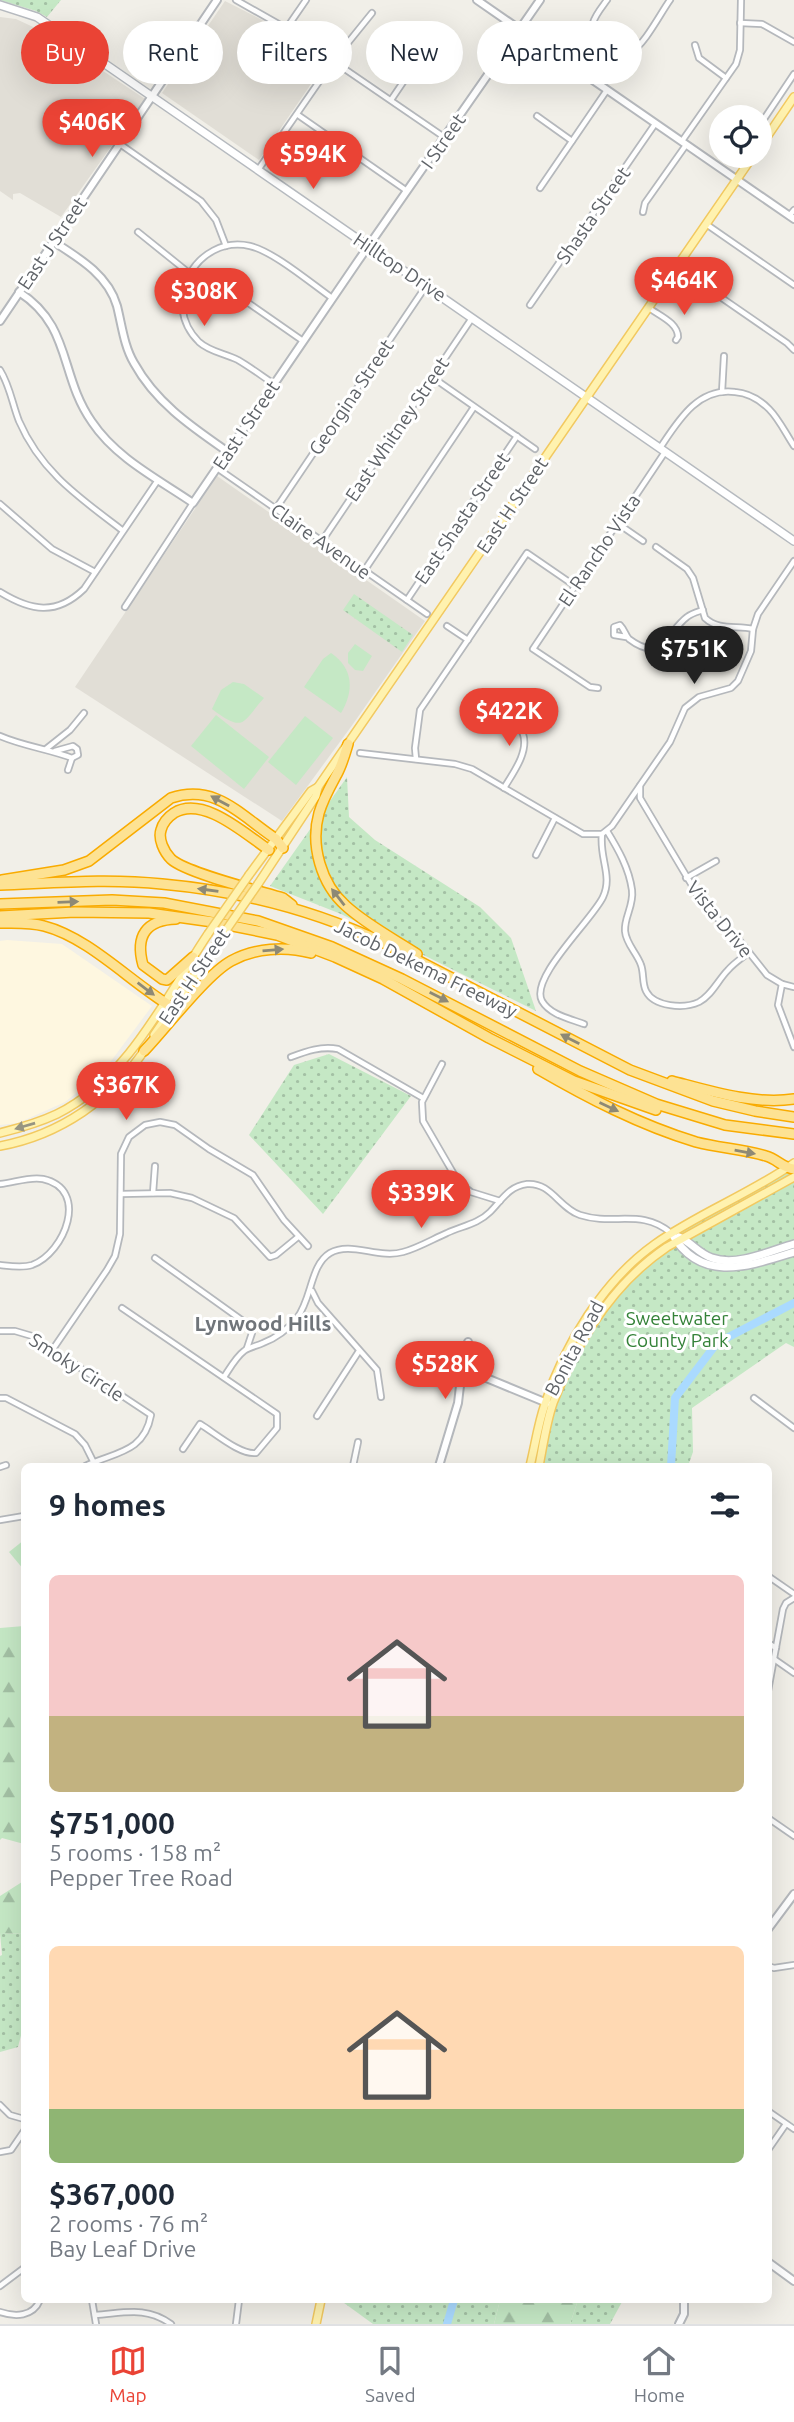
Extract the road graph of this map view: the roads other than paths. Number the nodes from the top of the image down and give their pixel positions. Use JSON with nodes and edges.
{"nodes":[{"id":1,"x":218,"y":0,"type":"edge"},
{"id":2,"x":236,"y":0,"type":"edge"},
{"id":3,"x":306,"y":0,"type":"edge"},
{"id":4,"x":477,"y":0,"type":"edge"},
{"id":5,"x":540,"y":0,"type":"edge"},
{"id":6,"x":607,"y":0,"type":"edge"},
{"id":7,"x":670,"y":0,"type":"edge"},
{"id":8,"x":741,"y":0,"type":"edge"},
{"id":9,"x":0,"y":5,"type":"edge"},
{"id":10,"x":372,"y":13,"type":"dead end"},
{"id":11,"x":272,"y":21,"type":"edge"},
{"id":12,"x":292,"y":21,"type":"edge"},
{"id":13,"x":506,"y":21,"type":"edge"},
{"id":14,"x":525,"y":21,"type":"edge"},
{"id":15,"x":594,"y":21,"type":"edge"},
{"id":16,"x":740,"y":23,"type":"junction"},
{"id":17,"x":352,"y":38,"type":"edge"},
{"id":18,"x":642,"y":39,"type":"edge"},
{"id":19,"x":794,"y":42,"type":"edge"},
{"id":20,"x":695,"y":45,"type":"dead end"},
{"id":21,"x":352,"y":73,"type":"edge"},
{"id":22,"x":794,"y":74,"type":"edge"},
{"id":23,"x":726,"y":78,"type":"junction"},
{"id":24,"x":319,"y":84,"type":"edge"},
{"id":25,"x":402,"y":84,"type":"edge"},
{"id":26,"x":482,"y":84,"type":"edge"},
{"id":27,"x":599,"y":84,"type":"edge"},
{"id":28,"x":607,"y":90,"type":"junction"},
{"id":29,"x":151,"y":97,"type":"junction"},
{"id":30,"x":794,"y":97,"type":"edge"},
{"id":31,"x":391,"y":100,"type":"junction"},
{"id":32,"x":772,"y":107,"type":"edge"},
{"id":33,"x":298,"y":115,"type":"junction"},
{"id":34,"x":537,"y":116,"type":"dead end"},
{"id":35,"x":655,"y":124,"type":"junction"},
{"id":36,"x":772,"y":129,"type":"edge"},
{"id":37,"x":445,"y":138,"type":"junction"},
{"id":38,"x":572,"y":141,"type":"junction"},
{"id":39,"x":120,"y":144,"type":"junction"},
{"id":40,"x":684,"y":144,"type":"junction"},
{"id":41,"x":744,"y":168,"type":"edge"},
{"id":42,"x":258,"y":170,"type":"junction"},
{"id":43,"x":736,"y":180,"type":"junction"},
{"id":44,"x":540,"y":188,"type":"dead end"},
{"id":45,"x":408,"y":191,"type":"junction"},
{"id":46,"x":643,"y":212,"type":"dead end"},
{"id":47,"x":792,"y":215,"type":"edge"},
{"id":48,"x":706,"y":224,"type":"junction"},
{"id":49,"x":138,"y":232,"type":"dead end"},
{"id":50,"x":54,"y":242,"type":"junction"},
{"id":51,"x":226,"y":246,"type":"junction"},
{"id":52,"x":369,"y":246,"type":"junction"},
{"id":53,"x":677,"y":267,"type":"junction"},
{"id":54,"x":188,"y":273,"type":"junction"},
{"id":55,"x":426,"y":285,"type":"junction"},
{"id":56,"x":794,"y":285,"type":"edge"},
{"id":57,"x":19,"y":292,"type":"junction"},
{"id":58,"x":332,"y":298,"type":"junction"},
{"id":59,"x":237,"y":300,"type":"dead end"},
{"id":60,"x":530,"y":305,"type":"dead end"},
{"id":61,"x":648,"y":307,"type":"junction"},
{"id":62,"x":473,"y":317,"type":"junction"},
{"id":63,"x":0,"y":321,"type":"edge"},
{"id":64,"x":676,"y":340,"type":"dead end"},
{"id":65,"x":303,"y":341,"type":"junction"},
{"id":66,"x":794,"y":350,"type":"edge"},
{"id":67,"x":724,"y":356,"type":"dead end"},
{"id":68,"x":0,"y":370,"type":"edge"},
{"id":69,"x":432,"y":377,"type":"junction"},
{"id":70,"x":274,"y":384,"type":"junction"},
{"id":71,"x":722,"y":392,"type":"junction"},
{"id":72,"x":586,"y":396,"type":"junction"},
{"id":73,"x":474,"y":407,"type":"junction"},
{"id":74,"x":517,"y":436,"type":"junction"},
{"id":75,"x":794,"y":446,"type":"edge"},
{"id":76,"x":535,"y":449,"type":"dead end"},
{"id":77,"x":663,"y":450,"type":"junction"},
{"id":78,"x":228,"y":452,"type":"junction"},
{"id":79,"x":217,"y":468,"type":"junction"},
{"id":80,"x":158,"y":480,"type":"junction"},
{"id":81,"x":193,"y":503,"type":"junction"},
{"id":82,"x":0,"y":504,"type":"edge"},
{"id":83,"x":275,"y":510,"type":"junction"},
{"id":84,"x":617,"y":523,"type":"junction"},
{"id":85,"x":122,"y":530,"type":"junction"},
{"id":86,"x":322,"y":541,"type":"junction"},
{"id":87,"x":643,"y":541,"type":"dead end"},
{"id":88,"x":794,"y":541,"type":"edge"},
{"id":89,"x":656,"y":547,"type":"dead end"},
{"id":90,"x":794,"y":561,"type":"edge"},
{"id":91,"x":364,"y":571,"type":"junction"},
{"id":92,"x":95,"y":572,"type":"junction"},
{"id":93,"x":575,"y":586,"type":"junction"},
{"id":94,"x":0,"y":592,"type":"edge"},
{"id":95,"x":407,"y":600,"type":"junction"},
{"id":96,"x":125,"y":607,"type":"dead end"},
{"id":97,"x":703,"y":610,"type":"junction"},
{"id":98,"x":427,"y":614,"type":"dead end"},
{"id":99,"x":447,"y":626,"type":"dead end"},
{"id":100,"x":753,"y":629,"type":"junction"},
{"id":101,"x":626,"y":636,"type":"dead end"},
{"id":102,"x":468,"y":640,"type":"junction"},
{"id":103,"x":598,"y":688,"type":"dead end"},
{"id":104,"x":508,"y":708,"type":"dead end"},
{"id":105,"x":84,"y":713,"type":"dead end"},
{"id":106,"x":0,"y":736,"type":"edge"},
{"id":107,"x":348,"y":744,"type":"junction"},
{"id":108,"x":46,"y":749,"type":"junction"},
{"id":109,"x":55,"y":751,"type":"junction"},
{"id":110,"x":360,"y":753,"type":"dead end"},
{"id":111,"x":72,"y":758,"type":"junction"},
{"id":112,"x":416,"y":759,"type":"junction"},
{"id":113,"x":68,"y":770,"type":"dead end"},
{"id":114,"x":640,"y":785,"type":"junction"},
{"id":115,"x":318,"y":787,"type":"junction"},
{"id":116,"x":505,"y":788,"type":"junction"},
{"id":117,"x":555,"y":818,"type":"junction"},
{"id":118,"x":605,"y":832,"type":"junction"},
{"id":119,"x":276,"y":839,"type":"junction"},
{"id":120,"x":283,"y":848,"type":"junction"},
{"id":121,"x":269,"y":850,"type":"junction"},
{"id":122,"x":536,"y":855,"type":"dead end"},
{"id":123,"x":716,"y":861,"type":"dead end"},
{"id":124,"x":686,"y":877,"type":"junction"},
{"id":125,"x":0,"y":882,"type":"edge"},
{"id":126,"x":0,"y":904,"type":"edge"},
{"id":127,"x":299,"y":910,"type":"junction"},
{"id":128,"x":0,"y":916,"type":"edge"},
{"id":129,"x":213,"y":922,"type":"junction"},
{"id":130,"x":0,"y":923,"type":"edge"},
{"id":131,"x":748,"y":953,"type":"junction"},
{"id":132,"x":193,"y":957,"type":"junction"},
{"id":133,"x":362,"y":970,"type":"junction"},
{"id":134,"x":453,"y":979,"type":"junction"},
{"id":135,"x":782,"y":984,"type":"junction"},
{"id":136,"x":794,"y":987,"type":"edge"},
{"id":137,"x":168,"y":1005,"type":"junction"},
{"id":138,"x":584,"y":1024,"type":"dead end"},
{"id":139,"x":794,"y":1047,"type":"edge"},
{"id":140,"x":509,"y":1048,"type":"junction"},
{"id":141,"x":144,"y":1051,"type":"junction"},
{"id":142,"x":291,"y":1057,"type":"dead end"},
{"id":143,"x":442,"y":1064,"type":"dead end"},
{"id":144,"x":630,"y":1070,"type":"junction"},
{"id":145,"x":424,"y":1098,"type":"junction"},
{"id":146,"x":794,"y":1100,"type":"edge"},
{"id":147,"x":794,"y":1117,"type":"edge"},
{"id":148,"x":725,"y":1125,"type":"junction"},
{"id":149,"x":0,"y":1133,"type":"edge"},
{"id":150,"x":794,"y":1134,"type":"edge"},
{"id":151,"x":0,"y":1146,"type":"edge"},
{"id":152,"x":155,"y":1166,"type":"dead end"},
{"id":153,"x":792,"y":1167,"type":"edge"},
{"id":154,"x":794,"y":1177,"type":"edge"},
{"id":155,"x":0,"y":1184,"type":"edge"},
{"id":156,"x":153,"y":1193,"type":"junction"},
{"id":157,"x":121,"y":1194,"type":"junction"},
{"id":158,"x":500,"y":1201,"type":"junction"},
{"id":159,"x":672,"y":1234,"type":"junction"},
{"id":160,"x":298,"y":1237,"type":"junction"},
{"id":161,"x":680,"y":1240,"type":"junction"},
{"id":162,"x":794,"y":1244,"type":"edge"},
{"id":163,"x":308,"y":1246,"type":"dead end"},
{"id":164,"x":794,"y":1252,"type":"edge"},
{"id":165,"x":155,"y":1258,"type":"dead end"},
{"id":166,"x":0,"y":1265,"type":"edge"},
{"id":167,"x":311,"y":1290,"type":"junction"},
{"id":168,"x":122,"y":1308,"type":"dead end"},
{"id":169,"x":0,"y":1331,"type":"edge"},
{"id":170,"x":468,"y":1342,"type":"dead end"},
{"id":171,"x":53,"y":1349,"type":"junction"},
{"id":172,"x":247,"y":1349,"type":"junction"},
{"id":173,"x":359,"y":1351,"type":"junction"},
{"id":174,"x":461,"y":1368,"type":"junction"},
{"id":175,"x":225,"y":1377,"type":"junction"},
{"id":176,"x":381,"y":1397,"type":"dead end"},
{"id":177,"x":0,"y":1398,"type":"edge"},
{"id":178,"x":754,"y":1398,"type":"dead end"},
{"id":179,"x":549,"y":1403,"type":"junction"},
{"id":180,"x":317,"y":1416,"type":"dead end"},
{"id":181,"x":794,"y":1428,"type":"edge"},
{"id":182,"x":358,"y":1442,"type":"dead end"},
{"id":183,"x":183,"y":1448,"type":"dead end"},
{"id":184,"x":94,"y":1462,"type":"joint"},
{"id":185,"x":354,"y":1463,"type":"edge"},
{"id":186,"x":440,"y":1463,"type":"edge"},
{"id":187,"x":531,"y":1463,"type":"edge"},
{"id":188,"x":539,"y":1463,"type":"edge"},
{"id":189,"x":21,"y":1517,"type":"edge"},
{"id":190,"x":0,"y":1520,"type":"edge"},
{"id":191,"x":772,"y":1579,"type":"edge"},
{"id":192,"x":794,"y":1596,"type":"edge"},
{"id":193,"x":772,"y":1646,"type":"edge"},
{"id":194,"x":776,"y":1648,"type":"junction"},
{"id":195,"x":774,"y":1659,"type":"junction"},
{"id":196,"x":772,"y":1670,"type":"edge"},
{"id":197,"x":794,"y":1673,"type":"edge"},
{"id":198,"x":772,"y":1821,"type":"edge"},
{"id":199,"x":794,"y":1836,"type":"edge"},
{"id":200,"x":794,"y":1894,"type":"edge"},
{"id":201,"x":772,"y":1924,"type":"edge"},
{"id":202,"x":794,"y":1965,"type":"edge"},
{"id":203,"x":772,"y":1967,"type":"edge"},
{"id":204,"x":0,"y":2105,"type":"edge"},
{"id":205,"x":772,"y":2114,"type":"edge"},
{"id":206,"x":21,"y":2118,"type":"edge"},
{"id":207,"x":786,"y":2124,"type":"junction"},
{"id":208,"x":794,"y":2129,"type":"edge"},
{"id":209,"x":21,"y":2135,"type":"edge"},
{"id":210,"x":772,"y":2144,"type":"edge"},
{"id":211,"x":0,"y":2152,"type":"edge"},
{"id":212,"x":772,"y":2265,"type":"edge"},
{"id":213,"x":21,"y":2270,"type":"edge"},
{"id":214,"x":794,"y":2281,"type":"edge"},
{"id":215,"x":0,"y":2286,"type":"edge"},
{"id":216,"x":38,"y":2303,"type":"edge"},
{"id":217,"x":93,"y":2303,"type":"edge"},
{"id":218,"x":239,"y":2303,"type":"edge"},
{"id":219,"x":320,"y":2303,"type":"edge"},
{"id":220,"x":684,"y":2303,"type":"edge"},
{"id":221,"x":0,"y":2312,"type":"edge"},
{"id":222,"x":95,"y":2315,"type":"junction"},
{"id":223,"x":96,"y":2324,"type":"edge"},
{"id":224,"x":171,"y":2324,"type":"edge"},
{"id":225,"x":236,"y":2324,"type":"edge"},
{"id":226,"x":316,"y":2324,"type":"edge"},
{"id":227,"x":680,"y":2324,"type":"edge"}],
"edges":[{"from":1,"to":29,"type":"street","name":"East J Street"},
{"from":2,"to":11,"type":"street"},
{"from":3,"to":12,"type":"street"},
{"from":4,"to":13,"type":"street"},
{"from":5,"to":14,"type":"street","name":"I Street"},
{"from":6,"to":15,"type":"street"},
{"from":7,"to":18,"type":"street"},
{"from":8,"to":16,"type":"street"},
{"from":9,"to":29,"type":"main road","name":"Hilltop Drive"},
{"from":10,"to":17,"type":"street"},
{"from":16,"to":19,"type":"street"},
{"from":16,"to":23,"type":"street"},
{"from":20,"to":23,"type":"street"},
{"from":21,"to":31,"type":"street"},
{"from":22,"to":32,"type":"street"},
{"from":23,"to":40,"type":"street"},
{"from":24,"to":33,"type":"street"},
{"from":25,"to":31,"type":"street"},
{"from":26,"to":37,"type":"street","name":"I Street"},
{"from":27,"to":28,"type":"street"},
{"from":28,"to":35,"type":"street"},
{"from":28,"to":38,"type":"street"},
{"from":29,"to":39,"type":"street","name":"East J Street"},
{"from":29,"to":42,"type":"main road","name":"Hilltop Drive"},
{"from":30,"to":36,"type":"main road"},
{"from":31,"to":37,"type":"street"},
{"from":33,"to":42,"type":"street"},
{"from":33,"to":45,"type":"street"},
{"from":34,"to":38,"type":"street"},
{"from":35,"to":40,"type":"street"},
{"from":35,"to":60,"type":"street","name":"Shasta Street"},
{"from":37,"to":45,"type":"street","name":"I Street"},
{"from":38,"to":44,"type":"street"},
{"from":39,"to":50,"type":"street","name":"East J Street"},
{"from":39,"to":51,"type":"street"},
{"from":40,"to":43,"type":"street"},
{"from":40,"to":46,"type":"street"},
{"from":41,"to":43,"type":"main road","name":"East H Street"},
{"from":42,"to":52,"type":"main road","name":"Hilltop Drive"},
{"from":43,"to":47,"type":"street"},
{"from":43,"to":48,"type":"main road","name":"East H Street"},
{"from":45,"to":52,"type":"street","name":"I Street"},
{"from":48,"to":53,"type":"main road","name":"East H Street"},
{"from":48,"to":56,"type":"street"},
{"from":49,"to":54,"type":"street"},
{"from":50,"to":57,"type":"street","name":"East J Street"},
{"from":50,"to":78,"type":"street"},
{"from":51,"to":54,"type":"street"},
{"from":51,"to":58,"type":"street"},
{"from":52,"to":55,"type":"main road","name":"Hilltop Drive"},
{"from":52,"to":58,"type":"street","name":"East I Street"},
{"from":53,"to":61,"type":"main road","name":"East H Street"},
{"from":53,"to":66,"type":"street"},
{"from":54,"to":70,"type":"street"},
{"from":55,"to":62,"type":"main road","name":"Hilltop Drive"},
{"from":55,"to":83,"type":"street","name":"Georgina Street"},
{"from":57,"to":63,"type":"street","name":"East J Street"},
{"from":57,"to":80,"type":"street"},
{"from":58,"to":65,"type":"street","name":"East I Street"},
{"from":59,"to":65,"type":"street"},
{"from":61,"to":64,"type":"street"},
{"from":61,"to":72,"type":"main road","name":"East H Street"},
{"from":62,"to":69,"type":"street","name":"East Whitney Street"},
{"from":62,"to":72,"type":"main road","name":"Hilltop Drive"},
{"from":65,"to":70,"type":"street","name":"East I Street"},
{"from":67,"to":71,"type":"street"},
{"from":68,"to":85,"type":"street"},
{"from":69,"to":73,"type":"street"},
{"from":69,"to":86,"type":"street","name":"East Whitney Street"},
{"from":70,"to":78,"type":"street","name":"East I Street"},
{"from":71,"to":75,"type":"street"},
{"from":71,"to":77,"type":"street","name":"El Rancho Vista"},
{"from":72,"to":77,"type":"main road","name":"Hilltop Drive"},
{"from":72,"to":107,"type":"main road","name":"East H Street"},
{"from":73,"to":74,"type":"street"},
{"from":73,"to":91,"type":"street"},
{"from":74,"to":76,"type":"street"},
{"from":74,"to":95,"type":"street","name":"East Shasta Street"},
{"from":77,"to":84,"type":"street","name":"El Rancho Vista"},
{"from":77,"to":88,"type":"main road","name":"Hilltop Drive"},
{"from":78,"to":79,"type":"street","name":"East I Street"},
{"from":79,"to":81,"type":"street","name":"East I Street"},
{"from":79,"to":83,"type":"street","name":"Claire Avenue"},
{"from":80,"to":81,"type":"street"},
{"from":80,"to":85,"type":"street"},
{"from":81,"to":96,"type":"street","name":"East I Street"},
{"from":82,"to":92,"type":"street"},
{"from":83,"to":86,"type":"street","name":"Claire Avenue"},
{"from":84,"to":87,"type":"street"},
{"from":84,"to":93,"type":"street","name":"El Rancho Vista"},
{"from":85,"to":92,"type":"street"},
{"from":86,"to":91,"type":"street","name":"Claire Avenue"},
{"from":89,"to":97,"type":"street"},
{"from":90,"to":100,"type":"street"},
{"from":91,"to":95,"type":"street","name":"Claire Avenue"},
{"from":92,"to":94,"type":"street"},
{"from":93,"to":102,"type":"street"},
{"from":93,"to":103,"type":"street","name":"El Rancho Vista"},
{"from":95,"to":98,"type":"street","name":"Claire Avenue"},
{"from":97,"to":100,"type":"street"},
{"from":97,"to":101,"type":"street"},
{"from":99,"to":102,"type":"street"},
{"from":100,"to":114,"type":"street"},
{"from":102,"to":112,"type":"street"},
{"from":104,"to":116,"type":"street"},
{"from":105,"to":108,"type":"street"},
{"from":106,"to":108,"type":"street"},
{"from":107,"to":115,"type":"main road","name":"East H Street"},
{"from":134,"to":107,"type":"highway","one_way":true},
{"from":108,"to":109,"type":"street"},
{"from":109,"to":111,"type":"street"},
{"from":109,"to":111,"type":"street"},
{"from":110,"to":112,"type":"street"},
{"from":111,"to":113,"type":"street"},
{"from":112,"to":116,"type":"street"},
{"from":114,"to":118,"type":"street"},
{"from":114,"to":124,"type":"street","name":"Vista Drive"},
{"from":115,"to":119,"type":"main road","name":"East H Street"},
{"from":115,"to":120,"type":"main road","name":"East H Street"},
{"from":116,"to":117,"type":"street"},
{"from":117,"to":118,"type":"street"},
{"from":117,"to":122,"type":"street"},
{"from":118,"to":131,"type":"street"},
{"from":118,"to":138,"type":"street"},
{"from":119,"to":120,"type":"highway"},
{"from":119,"to":121,"type":"main road","name":"East H Street"},
{"from":119,"to":125,"type":"highway","one_way":true},
{"from":120,"to":137,"type":"main road","name":"East H Street","bridge":true},
{"from":121,"to":127,"type":"highway"},
{"from":121,"to":132,"type":"main road","name":"East H Street","bridge":true},
{"from":123,"to":124,"type":"street"},
{"from":124,"to":131,"type":"street","name":"Vista Drive"},
{"from":127,"to":125,"type":"highway","name":"Jacob Dekema Freeway","one_way":true},
{"from":126,"to":148,"type":"highway","name":"Jacob Dekema Freeway","one_way":true},
{"from":127,"to":134,"type":"highway","name":"Jacob Dekema Freeway"},
{"from":128,"to":129,"type":"highway"},
{"from":129,"to":132,"type":"highway"},
{"from":129,"to":133,"type":"highway"},
{"from":130,"to":137,"type":"highway","one_way":true},
{"from":131,"to":135,"type":"street","name":"Vista Drive"},
{"from":132,"to":137,"type":"main road","name":"East H Street"},
{"from":133,"to":140,"type":"highway"},
{"from":141,"to":133,"type":"highway","one_way":true},
{"from":144,"to":134,"type":"highway","name":"Jacob Dekema Freeway","one_way":true},
{"from":135,"to":136,"type":"street"},
{"from":135,"to":139,"type":"street"},
{"from":137,"to":141,"type":"main road","name":"East H Street"},
{"from":137,"to":149,"type":"main road","name":"East H Street","one_way":true},
{"from":140,"to":148,"type":"highway"},
{"from":140,"to":153,"type":"highway","one_way":true},
{"from":141,"to":151,"type":"main road","name":"East H Street"},
{"from":142,"to":145,"type":"street"},
{"from":143,"to":145,"type":"street"},
{"from":144,"to":146,"type":"highway"},
{"from":144,"to":147,"type":"highway","name":"Jacob Dekema Freeway"},
{"from":145,"to":158,"type":"street"},
{"from":148,"to":150,"type":"highway","name":"Jacob Dekema Freeway"},
{"from":152,"to":156,"type":"street"},
{"from":153,"to":159,"type":"main road","name":"Bonita Road"},
{"from":154,"to":161,"type":"main road","name":"Bonita Road"},
{"from":155,"to":166,"type":"street"},
{"from":156,"to":157,"type":"street"},
{"from":156,"to":160,"type":"street"},
{"from":157,"to":160,"type":"street"},
{"from":157,"to":171,"type":"street"},
{"from":158,"to":159,"type":"street"},
{"from":158,"to":167,"type":"street"},
{"from":159,"to":161,"type":"main road"},
{"from":159,"to":179,"type":"main road","name":"Bonita Road"},
{"from":160,"to":163,"type":"street"},
{"from":161,"to":162,"type":"main road"},
{"from":161,"to":164,"type":"main road"},
{"from":161,"to":179,"type":"main road","name":"Bonita Road"},
{"from":165,"to":172,"type":"street"},
{"from":167,"to":172,"type":"street"},
{"from":167,"to":173,"type":"street"},
{"from":168,"to":175,"type":"street"},
{"from":169,"to":171,"type":"street","name":"Smoky Circle"},
{"from":170,"to":174,"type":"street"},
{"from":171,"to":184,"type":"street","name":"Smoky Circle"},
{"from":172,"to":175,"type":"street"},
{"from":173,"to":176,"type":"street"},
{"from":173,"to":180,"type":"street"},
{"from":174,"to":179,"type":"street"},
{"from":174,"to":186,"type":"street"},
{"from":175,"to":183,"type":"street"},
{"from":177,"to":184,"type":"street"},
{"from":178,"to":181,"type":"street"},
{"from":179,"to":187,"type":"main road","name":"Bonita Road"},
{"from":179,"to":188,"type":"main road","name":"Bonita Road"},
{"from":182,"to":185,"type":"street"},
{"from":189,"to":190,"type":"street"},
{"from":191,"to":192,"type":"street"},
{"from":192,"to":194,"type":"street"},
{"from":193,"to":194,"type":"street"},
{"from":194,"to":195,"type":"street"},
{"from":195,"to":196,"type":"street"},
{"from":195,"to":197,"type":"street"},
{"from":198,"to":199,"type":"street"},
{"from":200,"to":201,"type":"street"},
{"from":202,"to":203,"type":"street"},
{"from":204,"to":206,"type":"street"},
{"from":205,"to":207,"type":"street"},
{"from":207,"to":208,"type":"street"},
{"from":207,"to":210,"type":"street"},
{"from":209,"to":211,"type":"street"},
{"from":212,"to":214,"type":"street"},
{"from":213,"to":215,"type":"street"},
{"from":216,"to":221,"type":"street"},
{"from":217,"to":222,"type":"street"},
{"from":218,"to":225,"type":"street"},
{"from":219,"to":226,"type":"main road"},
{"from":220,"to":227,"type":"street"},
{"from":222,"to":223,"type":"street"},
{"from":222,"to":224,"type":"street"}]}
